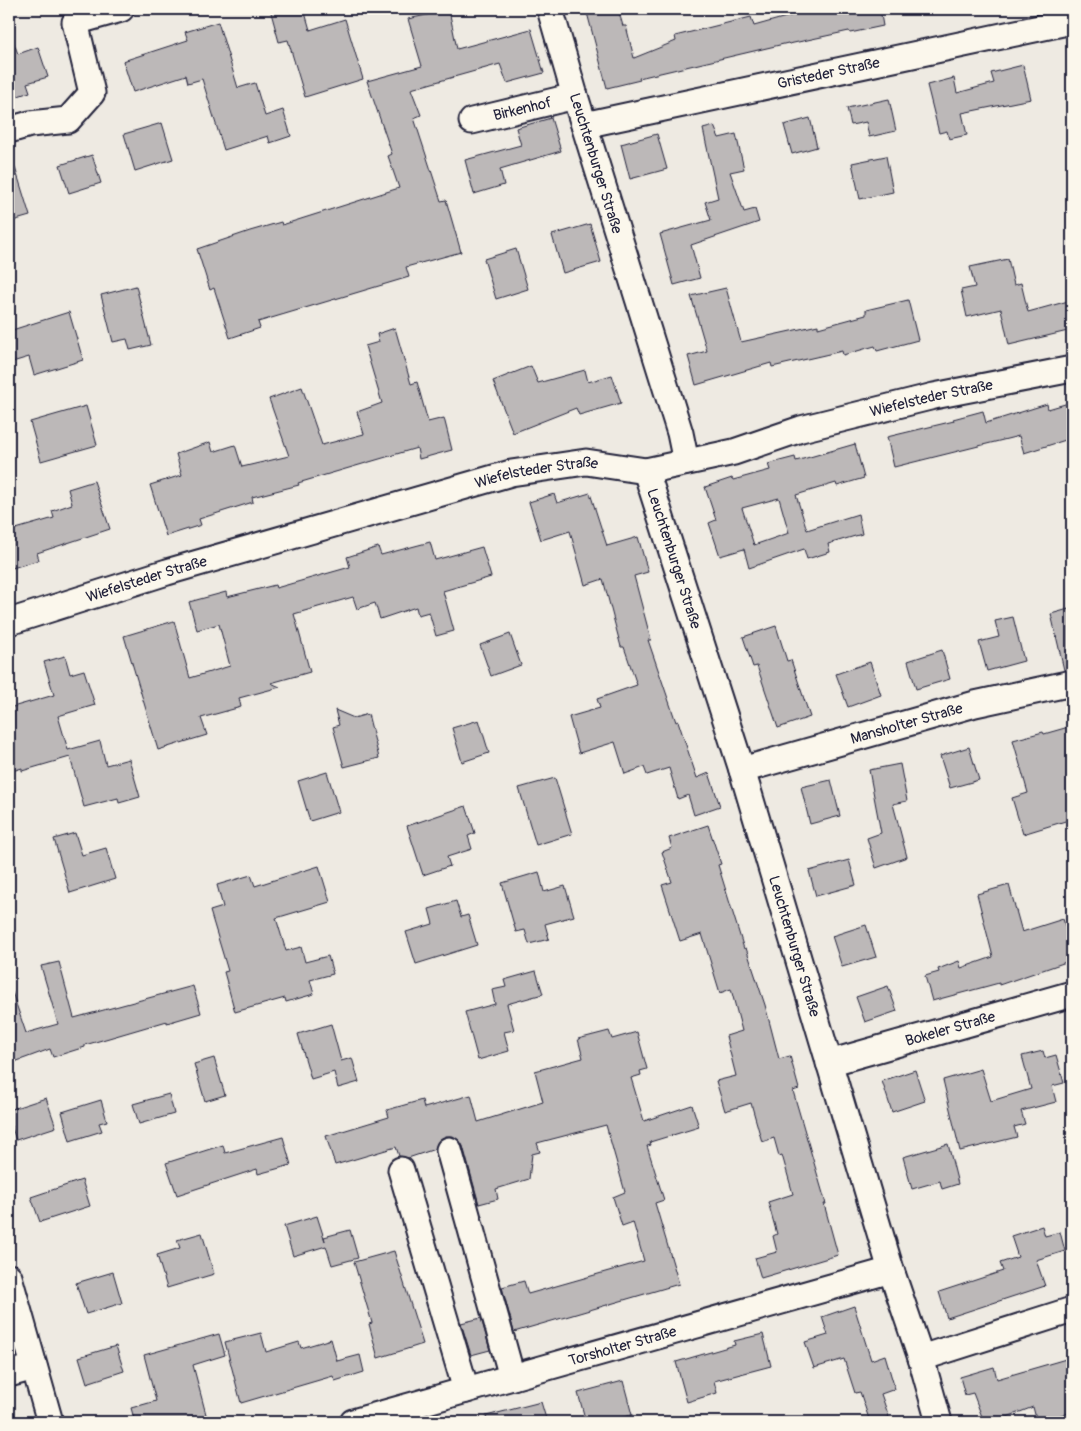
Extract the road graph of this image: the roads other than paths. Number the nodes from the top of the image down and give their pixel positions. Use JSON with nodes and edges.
{"nodes":[{"id":1,"x":121,"y":9,"type":"edge"},
{"id":2,"x":550,"y":9,"type":"edge"},
{"id":3,"x":1072,"y":21,"type":"edge"},
{"id":4,"x":575,"y":96,"type":"junction"},
{"id":5,"x":472,"y":121,"type":"dead end"},
{"id":6,"x":584,"y":125,"type":"junction"},
{"id":7,"x":9,"y":130,"type":"edge"},
{"id":8,"x":1072,"y":368,"type":"edge"},
{"id":9,"x":686,"y":462,"type":"junction"},
{"id":10,"x":646,"y":471,"type":"junction"},
{"id":11,"x":9,"y":622,"type":"edge"},
{"id":12,"x":1072,"y":683,"type":"edge"},
{"id":13,"x":742,"y":770,"type":"junction"},
{"id":14,"x":1072,"y":994,"type":"edge"},
{"id":15,"x":829,"y":1063,"type":"junction"},
{"id":16,"x":449,"y":1150,"type":"dead end"},
{"id":17,"x":400,"y":1170,"type":"dead end"},
{"id":18,"x":891,"y":1270,"type":"junction"},
{"id":19,"x":9,"y":1277,"type":"edge"},
{"id":20,"x":1072,"y":1310,"type":"edge"},
{"id":21,"x":920,"y":1358,"type":"junction"},
{"id":22,"x":34,"y":1367,"type":"junction"},
{"id":23,"x":9,"y":1374,"type":"edge"},
{"id":24,"x":512,"y":1377,"type":"junction"},
{"id":25,"x":466,"y":1390,"type":"junction"},
{"id":26,"x":50,"y":1422,"type":"edge"},
{"id":27,"x":353,"y":1422,"type":"edge"},
{"id":28,"x":939,"y":1422,"type":"edge"}],
"edges":[{"from":1,"to":7,"type":"street"},
{"from":2,"to":4,"type":"street","name":"Leuchtenburger Straße"},
{"from":3,"to":6,"type":"street","name":"Gristeder Straße"},
{"from":4,"to":5,"type":"street","name":"Birkenhof"},
{"from":4,"to":6,"type":"street","name":"Leuchtenburger Straße"},
{"from":6,"to":9,"type":"street","name":"Leuchtenburger Straße"},
{"from":8,"to":9,"type":"street","name":"Wiefelsteder Straße"},
{"from":9,"to":10,"type":"street","name":"Wiefelsteder Straße"},
{"from":10,"to":11,"type":"street","name":"Wiefelsteder Straße"},
{"from":10,"to":13,"type":"street","name":"Leuchtenburger Straße"},
{"from":12,"to":13,"type":"street","name":"Mansholter Straße"},
{"from":13,"to":15,"type":"street","name":"Leuchtenburger Straße"},
{"from":14,"to":15,"type":"street","name":"Bokeler Straße"},
{"from":15,"to":18,"type":"street","name":"Leuchtenburger Straße"},
{"from":16,"to":24,"type":"street"},
{"from":17,"to":25,"type":"street"},
{"from":18,"to":21,"type":"street","name":"Leuchtenburger Straße"},
{"from":18,"to":24,"type":"street","name":"Torsholter Straße"},
{"from":19,"to":22,"type":"street"},
{"from":20,"to":21,"type":"street"},
{"from":21,"to":28,"type":"street","name":"Leuchtenburger Straße"},
{"from":22,"to":23,"type":"street"},
{"from":22,"to":26,"type":"street"},
{"from":24,"to":25,"type":"street","name":"Torsholter Straße"},
{"from":25,"to":27,"type":"street","name":"Torsholter Straße"}]}
